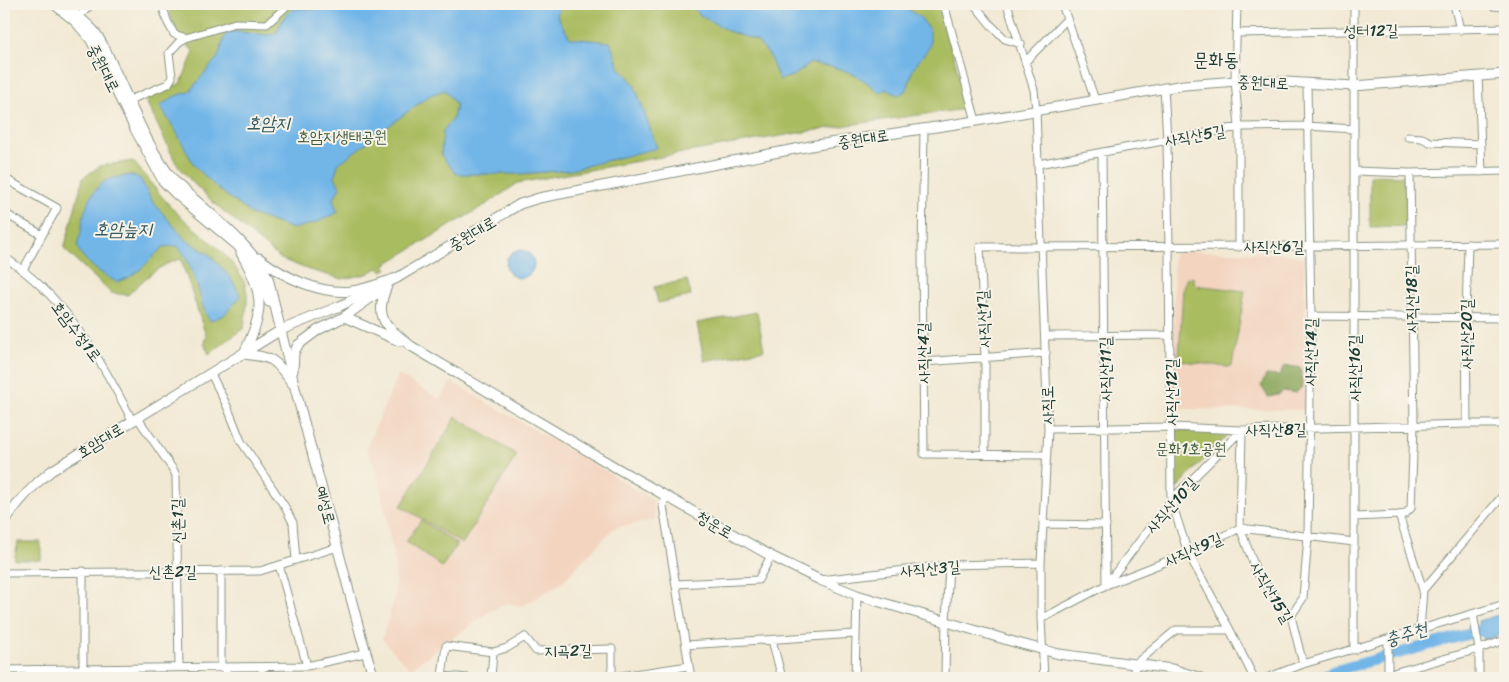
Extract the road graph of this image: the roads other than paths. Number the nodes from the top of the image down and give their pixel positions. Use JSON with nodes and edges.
{"nodes":[{"id":1,"x":54,"y":4,"type":"edge"},
{"id":2,"x":62,"y":4,"type":"edge"},
{"id":3,"x":91,"y":4,"type":"edge"},
{"id":4,"x":162,"y":4,"type":"edge"},
{"id":5,"x":289,"y":4,"type":"edge"},
{"id":6,"x":944,"y":4,"type":"edge"},
{"id":7,"x":974,"y":4,"type":"edge"},
{"id":8,"x":1007,"y":4,"type":"edge"},
{"id":9,"x":1062,"y":4,"type":"edge"},
{"id":10,"x":1237,"y":4,"type":"edge"},
{"id":11,"x":1354,"y":4,"type":"edge"},
{"id":12,"x":1454,"y":4,"type":"edge"},
{"id":13,"x":1492,"y":4,"type":"edge"},
{"id":14,"x":1505,"y":7,"type":"edge"},
{"id":15,"x":79,"y":17,"type":"junction"},
{"id":16,"x":1067,"y":19,"type":"junction"},
{"id":17,"x":1505,"y":28,"type":"edge"},
{"id":18,"x":1354,"y":30,"type":"junction"},
{"id":19,"x":1460,"y":30,"type":"junction"},
{"id":20,"x":1237,"y":33,"type":"junction"},
{"id":21,"x":186,"y":38,"type":"junction"},
{"id":22,"x":1021,"y":44,"type":"junction"},
{"id":23,"x":1026,"y":61,"type":"junction"},
{"id":24,"x":1505,"y":74,"type":"edge"},
{"id":25,"x":1478,"y":76,"type":"junction"},
{"id":26,"x":1234,"y":80,"type":"junction"},
{"id":27,"x":1308,"y":84,"type":"junction"},
{"id":28,"x":1354,"y":86,"type":"junction"},
{"id":29,"x":1164,"y":87,"type":"junction"},
{"id":30,"x":1095,"y":100,"type":"junction"},
{"id":31,"x":125,"y":102,"type":"junction"},
{"id":32,"x":1036,"y":110,"type":"junction"},
{"id":33,"x":976,"y":121,"type":"junction"},
{"id":34,"x":1308,"y":126,"type":"junction"},
{"id":35,"x":1239,"y":127,"type":"junction"},
{"id":36,"x":924,"y":129,"type":"junction"},
{"id":37,"x":1354,"y":129,"type":"junction"},
{"id":38,"x":1408,"y":137,"type":"dead end"},
{"id":39,"x":1167,"y":140,"type":"junction"},
{"id":40,"x":1481,"y":144,"type":"junction"},
{"id":41,"x":1102,"y":152,"type":"junction"},
{"id":42,"x":1038,"y":164,"type":"junction"},
{"id":43,"x":1354,"y":170,"type":"junction"},
{"id":44,"x":1505,"y":171,"type":"edge"},
{"id":45,"x":1410,"y":172,"type":"junction"},
{"id":46,"x":1482,"y":172,"type":"junction"},
{"id":47,"x":4,"y":178,"type":"edge"},
{"id":48,"x":4,"y":213,"type":"edge"},
{"id":49,"x":42,"y":236,"type":"junction"},
{"id":50,"x":1468,"y":244,"type":"junction"},
{"id":51,"x":1505,"y":244,"type":"edge"},
{"id":52,"x":237,"y":245,"type":"junction"},
{"id":53,"x":1354,"y":245,"type":"junction"},
{"id":54,"x":1410,"y":245,"type":"junction"},
{"id":55,"x":1042,"y":246,"type":"junction"},
{"id":56,"x":1103,"y":246,"type":"junction"},
{"id":57,"x":1310,"y":246,"type":"junction"},
{"id":58,"x":1169,"y":247,"type":"junction"},
{"id":59,"x":1239,"y":247,"type":"junction"},
{"id":60,"x":250,"y":251,"type":"junction"},
{"id":61,"x":4,"y":258,"type":"edge"},
{"id":62,"x":23,"y":270,"type":"junction"},
{"id":63,"x":397,"y":278,"type":"junction"},
{"id":64,"x":387,"y":286,"type":"junction"},
{"id":65,"x":1311,"y":316,"type":"junction"},
{"id":66,"x":344,"y":317,"type":"junction"},
{"id":67,"x":1354,"y":317,"type":"junction"},
{"id":68,"x":1411,"y":317,"type":"junction"},
{"id":69,"x":1466,"y":317,"type":"junction"},
{"id":70,"x":1505,"y":318,"type":"edge"},
{"id":71,"x":281,"y":330,"type":"junction"},
{"id":72,"x":1105,"y":335,"type":"junction"},
{"id":73,"x":1170,"y":335,"type":"junction"},
{"id":74,"x":1046,"y":336,"type":"junction"},
{"id":75,"x":411,"y":346,"type":"junction"},
{"id":76,"x":1046,"y":353,"type":"junction"},
{"id":77,"x":244,"y":354,"type":"junction"},
{"id":78,"x":985,"y":357,"type":"junction"},
{"id":79,"x":924,"y":362,"type":"junction"},
{"id":80,"x":210,"y":374,"type":"junction"},
{"id":81,"x":295,"y":388,"type":"junction"},
{"id":82,"x":135,"y":418,"type":"junction"},
{"id":83,"x":1467,"y":424,"type":"junction"},
{"id":84,"x":1505,"y":424,"type":"edge"},
{"id":85,"x":1414,"y":425,"type":"junction"},
{"id":86,"x":1171,"y":427,"type":"junction"},
{"id":87,"x":1354,"y":427,"type":"junction"},
{"id":88,"x":1106,"y":428,"type":"junction"},
{"id":89,"x":1048,"y":429,"type":"junction"},
{"id":90,"x":1309,"y":429,"type":"junction"},
{"id":91,"x":1242,"y":430,"type":"junction"},
{"id":92,"x":985,"y":454,"type":"junction"},
{"id":93,"x":1046,"y":455,"type":"junction"},
{"id":94,"x":1505,"y":493,"type":"edge"},
{"id":95,"x":665,"y":495,"type":"junction"},
{"id":96,"x":1172,"y":500,"type":"junction"},
{"id":97,"x":1399,"y":514,"type":"junction"},
{"id":98,"x":1354,"y":518,"type":"junction"},
{"id":99,"x":4,"y":522,"type":"edge"},
{"id":100,"x":1043,"y":524,"type":"junction"},
{"id":101,"x":1106,"y":525,"type":"junction"},
{"id":102,"x":1240,"y":528,"type":"junction"},
{"id":103,"x":1308,"y":537,"type":"junction"},
{"id":104,"x":1354,"y":542,"type":"junction"},
{"id":105,"x":338,"y":547,"type":"junction"},
{"id":106,"x":1188,"y":552,"type":"junction"},
{"id":107,"x":771,"y":556,"type":"junction"},
{"id":108,"x":296,"y":560,"type":"junction"},
{"id":109,"x":1042,"y":562,"type":"junction"},
{"id":110,"x":279,"y":565,"type":"junction"},
{"id":111,"x":949,"y":565,"type":"junction"},
{"id":112,"x":84,"y":571,"type":"junction"},
{"id":113,"x":178,"y":571,"type":"junction"},
{"id":114,"x":221,"y":571,"type":"junction"},
{"id":115,"x":4,"y":573,"type":"edge"},
{"id":116,"x":820,"y":580,"type":"junction"},
{"id":117,"x":676,"y":584,"type":"junction"},
{"id":118,"x":1106,"y":585,"type":"junction"},
{"id":119,"x":1424,"y":590,"type":"junction"},
{"id":120,"x":857,"y":595,"type":"junction"},
{"id":121,"x":1505,"y":604,"type":"edge"},
{"id":122,"x":1473,"y":614,"type":"junction"},
{"id":123,"x":1291,"y":616,"type":"junction"},
{"id":124,"x":1041,"y":619,"type":"junction"},
{"id":125,"x":946,"y":621,"type":"junction"},
{"id":126,"x":1230,"y":630,"type":"junction"},
{"id":127,"x":1420,"y":630,"type":"junction"},
{"id":128,"x":855,"y":634,"type":"junction"},
{"id":129,"x":772,"y":640,"type":"junction"},
{"id":130,"x":1388,"y":640,"type":"junction"},
{"id":131,"x":1505,"y":640,"type":"edge"},
{"id":132,"x":686,"y":645,"type":"junction"},
{"id":133,"x":1042,"y":649,"type":"junction"},
{"id":134,"x":1479,"y":649,"type":"junction"},
{"id":135,"x":1354,"y":650,"type":"junction"},
{"id":136,"x":493,"y":652,"type":"junction"},
{"id":137,"x":366,"y":653,"type":"junction"},
{"id":138,"x":1303,"y":664,"type":"junction"},
{"id":139,"x":1134,"y":665,"type":"junction"},
{"id":140,"x":307,"y":666,"type":"junction"},
{"id":141,"x":689,"y":666,"type":"junction"},
{"id":142,"x":179,"y":667,"type":"junction"},
{"id":143,"x":223,"y":667,"type":"junction"},
{"id":144,"x":262,"y":668,"type":"junction"},
{"id":145,"x":4,"y":670,"type":"edge"},
{"id":146,"x":83,"y":670,"type":"junction"},
{"id":147,"x":38,"y":674,"type":"edge"},
{"id":148,"x":1278,"y":676,"type":"edge"},
{"id":149,"x":1388,"y":676,"type":"edge"},
{"id":150,"x":441,"y":677,"type":"edge"},
{"id":151,"x":83,"y":678,"type":"edge"},
{"id":152,"x":226,"y":678,"type":"edge"},
{"id":153,"x":262,"y":678,"type":"edge"},
{"id":154,"x":374,"y":678,"type":"edge"},
{"id":155,"x":469,"y":678,"type":"edge"},
{"id":156,"x":492,"y":678,"type":"edge"},
{"id":157,"x":607,"y":678,"type":"edge"},
{"id":158,"x":612,"y":678,"type":"edge"},
{"id":159,"x":691,"y":678,"type":"edge"},
{"id":160,"x":782,"y":678,"type":"edge"},
{"id":161,"x":855,"y":678,"type":"edge"},
{"id":162,"x":945,"y":678,"type":"edge"},
{"id":163,"x":1044,"y":678,"type":"edge"},
{"id":164,"x":1135,"y":678,"type":"edge"},
{"id":165,"x":1202,"y":678,"type":"edge"},
{"id":166,"x":1254,"y":678,"type":"edge"},
{"id":167,"x":1267,"y":678,"type":"edge"},
{"id":168,"x":1375,"y":678,"type":"edge"},
{"id":169,"x":1479,"y":678,"type":"edge"}],
"edges":[{"from":1,"to":31,"type":"street","name":"중원대로"},
{"from":2,"to":15,"type":"street","name":"중원대로"},
{"from":3,"to":15,"type":"street"},
{"from":4,"to":21,"type":"street"},
{"from":5,"to":21,"type":"street"},
{"from":6,"to":33,"type":"street"},
{"from":7,"to":22,"type":"street"},
{"from":8,"to":22,"type":"street","name":"사직로"},
{"from":9,"to":16,"type":"street"},
{"from":10,"to":20,"type":"street"},
{"from":11,"to":18,"type":"street","name":"사직산16길"},
{"from":12,"to":19,"type":"street"},
{"from":13,"to":14,"type":"street"},
{"from":15,"to":31,"type":"street","name":"중원대로"},
{"from":16,"to":23,"type":"street"},
{"from":16,"to":30,"type":"street"},
{"from":17,"to":19,"type":"street","name":"성터12길"},
{"from":18,"to":19,"type":"street","name":"성터12길"},
{"from":18,"to":20,"type":"street","name":"성터12길"},
{"from":18,"to":28,"type":"street","name":"사직산16길"},
{"from":20,"to":26,"type":"street"},
{"from":21,"to":31,"type":"street"},
{"from":22,"to":23,"type":"street","name":"사직로"},
{"from":23,"to":32,"type":"street","name":"사직로"},
{"from":24,"to":25,"type":"street","name":"중원대로"},
{"from":25,"to":28,"type":"street","name":"중원대로"},
{"from":25,"to":40,"type":"street"},
{"from":26,"to":27,"type":"street","name":"중원대로"},
{"from":26,"to":29,"type":"street","name":"중원대로"},
{"from":26,"to":35,"type":"street"},
{"from":27,"to":28,"type":"street","name":"중원대로"},
{"from":27,"to":34,"type":"street","name":"사직산14길"},
{"from":28,"to":37,"type":"street","name":"사직산16길"},
{"from":29,"to":30,"type":"street","name":"중원대로"},
{"from":29,"to":39,"type":"street","name":"사직산12길"},
{"from":30,"to":32,"type":"street","name":"중원대로"},
{"from":31,"to":52,"type":"street","name":"중원대로"},
{"from":31,"to":60,"type":"street","name":"중원대로"},
{"from":32,"to":33,"type":"street","name":"중원대로"},
{"from":32,"to":42,"type":"street","name":"사직로"},
{"from":33,"to":36,"type":"street","name":"중원대로"},
{"from":34,"to":35,"type":"street","name":"사직산5길"},
{"from":34,"to":37,"type":"street","name":"사직산5길"},
{"from":34,"to":57,"type":"street","name":"사직산14길"},
{"from":35,"to":39,"type":"street","name":"사직산5길"},
{"from":35,"to":59,"type":"street"},
{"from":36,"to":63,"type":"street","name":"중원대로"},
{"from":36,"to":79,"type":"street","name":"사직산4길"},
{"from":37,"to":43,"type":"street","name":"사직산16길"},
{"from":38,"to":40,"type":"street"},
{"from":39,"to":41,"type":"street","name":"사직산5길"},
{"from":39,"to":58,"type":"street","name":"사직산12길"},
{"from":40,"to":46,"type":"street"},
{"from":41,"to":42,"type":"street","name":"사직산5길"},
{"from":41,"to":56,"type":"street","name":"사직산11길"},
{"from":42,"to":55,"type":"street","name":"사직로"},
{"from":43,"to":45,"type":"street"},
{"from":43,"to":53,"type":"street","name":"사직산16길"},
{"from":44,"to":46,"type":"street"},
{"from":45,"to":46,"type":"street"},
{"from":45,"to":54,"type":"street","name":"사직산18길"},
{"from":47,"to":49,"type":"street"},
{"from":48,"to":49,"type":"street"},
{"from":49,"to":62,"type":"street"},
{"from":50,"to":51,"type":"street","name":"사직산6길"},
{"from":50,"to":54,"type":"street","name":"사직산6길"},
{"from":50,"to":69,"type":"street","name":"사직산20길"},
{"from":52,"to":71,"type":"street","name":"중원대로"},
{"from":52,"to":77,"type":"street"},
{"from":53,"to":54,"type":"street","name":"사직산6길"},
{"from":53,"to":57,"type":"street","name":"사직산6길"},
{"from":53,"to":67,"type":"street","name":"사직산16길"},
{"from":54,"to":68,"type":"street","name":"사직산18길"},
{"from":55,"to":56,"type":"street","name":"사직산6길"},
{"from":55,"to":74,"type":"street","name":"사직로"},
{"from":55,"to":78,"type":"street","name":"사직산1길"},
{"from":56,"to":58,"type":"street","name":"사직산6길"},
{"from":56,"to":72,"type":"street","name":"사직산11길"},
{"from":57,"to":59,"type":"street","name":"사직산6길"},
{"from":57,"to":65,"type":"street","name":"사직산14길"},
{"from":58,"to":59,"type":"street","name":"사직산6길"},
{"from":58,"to":73,"type":"street","name":"사직산12길"},
{"from":60,"to":63,"type":"street"},
{"from":60,"to":71,"type":"street","name":"중원대로"},
{"from":61,"to":62,"type":"street","name":"호암수청1로"},
{"from":62,"to":82,"type":"street","name":"호암수청1로"},
{"from":63,"to":64,"type":"street"},
{"from":63,"to":71,"type":"street","name":"중원대로"},
{"from":64,"to":66,"type":"street"},
{"from":64,"to":75,"type":"street"},
{"from":65,"to":67,"type":"street"},
{"from":65,"to":90,"type":"street","name":"사직산14길"},
{"from":66,"to":75,"type":"street"},
{"from":66,"to":81,"type":"street"},
{"from":67,"to":68,"type":"street"},
{"from":67,"to":87,"type":"street","name":"사직산16길"},
{"from":68,"to":69,"type":"street"},
{"from":68,"to":85,"type":"street","name":"사직산18길"},
{"from":69,"to":70,"type":"street"},
{"from":69,"to":83,"type":"street","name":"사직산20길"},
{"from":71,"to":77,"type":"street","name":"호암대로"},
{"from":71,"to":81,"type":"street","name":"예성로"},
{"from":72,"to":73,"type":"street"},
{"from":72,"to":74,"type":"street"},
{"from":72,"to":88,"type":"street","name":"사직산11길"},
{"from":73,"to":86,"type":"street","name":"사직산12길"},
{"from":74,"to":76,"type":"street","name":"사직로"},
{"from":75,"to":95,"type":"street","name":"청운로"},
{"from":76,"to":78,"type":"street"},
{"from":76,"to":89,"type":"street","name":"사직로"},
{"from":77,"to":80,"type":"street","name":"호암대로"},
{"from":77,"to":81,"type":"street"},
{"from":78,"to":79,"type":"street"},
{"from":78,"to":92,"type":"street","name":"사직산1길"},
{"from":79,"to":92,"type":"street","name":"사직산4길"},
{"from":80,"to":82,"type":"street","name":"호암대로"},
{"from":80,"to":108,"type":"street"},
{"from":81,"to":105,"type":"street","name":"예성로"},
{"from":82,"to":99,"type":"street","name":"호암대로"},
{"from":82,"to":113,"type":"street","name":"신촌1길"},
{"from":83,"to":84,"type":"street","name":"사직산8길"},
{"from":83,"to":85,"type":"street","name":"사직산8길"},
{"from":85,"to":87,"type":"street","name":"사직산8길"},
{"from":85,"to":97,"type":"street","name":"사직산18길"},
{"from":86,"to":88,"type":"street","name":"사직산8길"},
{"from":86,"to":91,"type":"street","name":"사직산8길"},
{"from":86,"to":96,"type":"street","name":"사직산12길"},
{"from":87,"to":90,"type":"street","name":"사직산8길"},
{"from":87,"to":98,"type":"street","name":"사직산16길"},
{"from":88,"to":89,"type":"street","name":"사직산8길"},
{"from":88,"to":101,"type":"street","name":"사직산11길"},
{"from":89,"to":93,"type":"street","name":"사직로"},
{"from":90,"to":91,"type":"street","name":"사직산8길"},
{"from":90,"to":103,"type":"street","name":"사직산14길"},
{"from":91,"to":96,"type":"street","name":"사직산10길"},
{"from":91,"to":102,"type":"street","name":"사직산15길"},
{"from":92,"to":93,"type":"street","name":"사직산4길"},
{"from":93,"to":100,"type":"street","name":"사직로"},
{"from":94,"to":119,"type":"street"},
{"from":95,"to":107,"type":"street","name":"청운로"},
{"from":95,"to":117,"type":"street"},
{"from":96,"to":106,"type":"street","name":"사직산12길"},
{"from":96,"to":118,"type":"street","name":"사직산10길"},
{"from":97,"to":98,"type":"street"},
{"from":97,"to":119,"type":"street"},
{"from":98,"to":104,"type":"street","name":"사직산16길"},
{"from":100,"to":101,"type":"street"},
{"from":100,"to":109,"type":"street","name":"사직로"},
{"from":101,"to":118,"type":"street","name":"사직산11길"},
{"from":102,"to":103,"type":"street","name":"사직산9길"},
{"from":102,"to":106,"type":"street","name":"사직산9길"},
{"from":102,"to":123,"type":"street","name":"사직산15길"},
{"from":103,"to":104,"type":"street","name":"사직산9길"},
{"from":103,"to":123,"type":"street","name":"사직산14길"},
{"from":104,"to":135,"type":"street","name":"사직산16길"},
{"from":105,"to":108,"type":"street","name":"신촌2길"},
{"from":105,"to":137,"type":"street","name":"예성로"},
{"from":106,"to":118,"type":"street","name":"사직산9길"},
{"from":106,"to":126,"type":"street","name":"사직산12길"},
{"from":107,"to":116,"type":"street","name":"청운로"},
{"from":107,"to":117,"type":"street"},
{"from":108,"to":110,"type":"street","name":"신촌2길"},
{"from":109,"to":111,"type":"street","name":"사직산3길"},
{"from":109,"to":124,"type":"street","name":"사직로"},
{"from":110,"to":114,"type":"street","name":"신촌2길"},
{"from":110,"to":140,"type":"street"},
{"from":111,"to":116,"type":"street","name":"사직산3길"},
{"from":111,"to":125,"type":"street"},
{"from":112,"to":113,"type":"street","name":"신촌2길"},
{"from":112,"to":115,"type":"street","name":"신촌2길"},
{"from":112,"to":146,"type":"street"},
{"from":113,"to":114,"type":"street","name":"신촌2길"},
{"from":113,"to":142,"type":"street","name":"신촌1길"},
{"from":114,"to":143,"type":"street"},
{"from":116,"to":120,"type":"street","name":"청운로"},
{"from":117,"to":132,"type":"street"},
{"from":118,"to":124,"type":"street","name":"사직산9길"},
{"from":119,"to":127,"type":"street"},
{"from":120,"to":125,"type":"street","name":"청운로"},
{"from":120,"to":128,"type":"street"},
{"from":121,"to":122,"type":"street"},
{"from":122,"to":127,"type":"street"},
{"from":122,"to":134,"type":"street"},
{"from":123,"to":138,"type":"street","name":"사직산15길"},
{"from":124,"to":133,"type":"street","name":"사직로"},
{"from":125,"to":133,"type":"street","name":"청운로"},
{"from":125,"to":162,"type":"street"},
{"from":126,"to":139,"type":"street"},
{"from":126,"to":166,"type":"street","name":"사직산12길"},
{"from":127,"to":130,"type":"street"},
{"from":128,"to":129,"type":"street"},
{"from":128,"to":161,"type":"street"},
{"from":129,"to":132,"type":"street"},
{"from":129,"to":160,"type":"street"},
{"from":130,"to":135,"type":"street"},
{"from":130,"to":149,"type":"street"},
{"from":131,"to":134,"type":"street"},
{"from":132,"to":141,"type":"street"},
{"from":133,"to":139,"type":"street"},
{"from":133,"to":163,"type":"street","name":"사직로"},
{"from":134,"to":149,"type":"street"},
{"from":134,"to":169,"type":"street"},
{"from":135,"to":138,"type":"street"},
{"from":136,"to":150,"type":"street","name":"지곡2길"},
{"from":136,"to":156,"type":"street"},
{"from":136,"to":158,"type":"street","name":"지곡2길"},
{"from":137,"to":140,"type":"street"},
{"from":137,"to":154,"type":"street","name":"예성로"},
{"from":138,"to":148,"type":"street"},
{"from":139,"to":164,"type":"street"},
{"from":139,"to":165,"type":"street"},
{"from":140,"to":144,"type":"street"},
{"from":141,"to":158,"type":"street"},
{"from":141,"to":159,"type":"street"},
{"from":142,"to":143,"type":"street"},
{"from":142,"to":146,"type":"street"},
{"from":143,"to":144,"type":"street"},
{"from":143,"to":152,"type":"street"},
{"from":144,"to":153,"type":"street"},
{"from":145,"to":147,"type":"street"},
{"from":146,"to":147,"type":"street"},
{"from":146,"to":151,"type":"street"},
{"from":148,"to":167,"type":"street"},
{"from":149,"to":168,"type":"street"},
{"from":150,"to":155,"type":"street"},
{"from":157,"to":158,"type":"street"}]}
